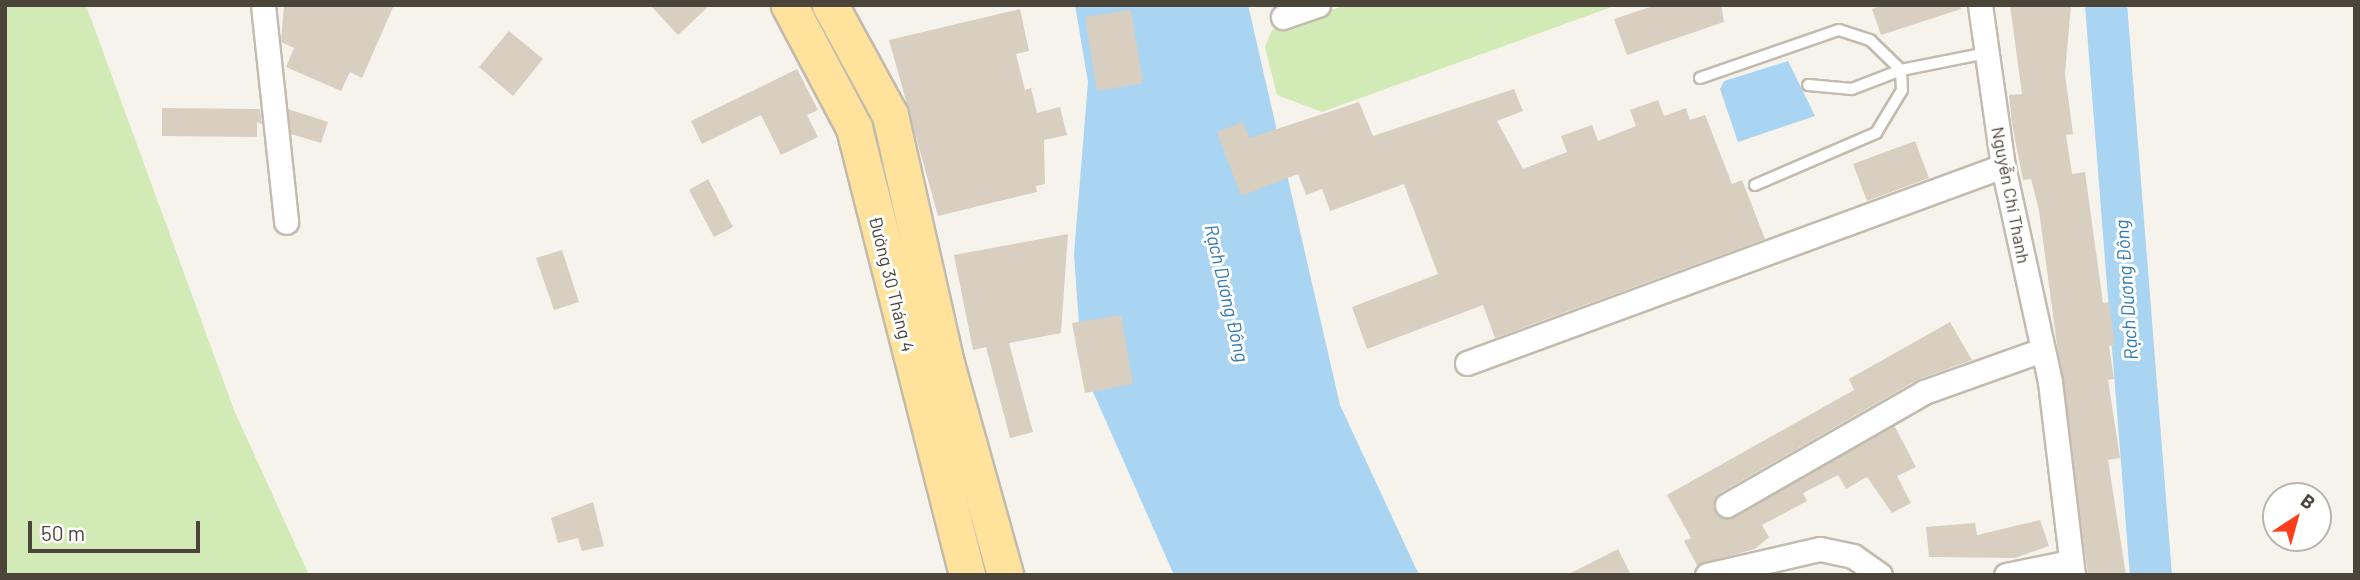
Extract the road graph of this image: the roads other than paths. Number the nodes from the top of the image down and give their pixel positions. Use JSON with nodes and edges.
{"nodes":[{"id":1,"x":263,"y":5,"type":"edge"},
{"id":2,"x":789,"y":5,"type":"edge"},
{"id":3,"x":830,"y":5,"type":"edge"},
{"id":4,"x":1318,"y":5,"type":"edge"},
{"id":5,"x":1980,"y":5,"type":"edge"},
{"id":6,"x":1283,"y":17,"type":"dead end"},
{"id":7,"x":1987,"y":53,"type":"junction"},
{"id":8,"x":1900,"y":70,"type":"junction"},
{"id":9,"x":1700,"y":78,"type":"dead end"},
{"id":10,"x":1808,"y":85,"type":"dead end"},
{"id":11,"x":890,"y":115,"type":"junction"},
{"id":12,"x":854,"y":128,"type":"junction"},
{"id":13,"x":2003,"y":166,"type":"junction"},
{"id":14,"x":1755,"y":185,"type":"dead end"},
{"id":15,"x":286,"y":222,"type":"dead end"},
{"id":16,"x":2042,"y":350,"type":"junction"},
{"id":17,"x":1466,"y":363,"type":"dead end"},
{"id":18,"x":1727,"y":505,"type":"dead end"},
{"id":19,"x":2071,"y":568,"type":"edge"},
{"id":20,"x":967,"y":575,"type":"edge"},
{"id":21,"x":1005,"y":575,"type":"edge"},
{"id":22,"x":1707,"y":575,"type":"edge"},
{"id":23,"x":1880,"y":575,"type":"edge"},
{"id":24,"x":2006,"y":575,"type":"edge"}],
"edges":[{"from":1,"to":15,"type":"street"},
{"from":2,"to":12,"type":"main road","name":"Đường 30 Tháng 4"},
{"from":3,"to":11,"type":"main road","name":"Đường 30 Tháng 4"},
{"from":4,"to":6,"type":"street"},
{"from":5,"to":7,"type":"street","name":"Nguyễn Chí Thanh"},
{"from":7,"to":8,"type":"lane"},
{"from":7,"to":13,"type":"street","name":"Nguyễn Chí Thanh"},
{"from":8,"to":9,"type":"lane"},
{"from":8,"to":10,"type":"lane"},
{"from":8,"to":14,"type":"lane"},
{"from":11,"to":12,"type":"main road"},
{"from":11,"to":21,"type":"main road","name":"Đường 30 Tháng 4"},
{"from":12,"to":20,"type":"main road","name":"Đường 30 Tháng 4"},
{"from":13,"to":16,"type":"street","name":"Nguyễn Chí Thanh"},
{"from":13,"to":17,"type":"street"},
{"from":16,"to":18,"type":"street"},
{"from":16,"to":19,"type":"street","name":"Nguyễn Chí Thanh"},
{"from":19,"to":24,"type":"street"},
{"from":22,"to":23,"type":"street"}]}
